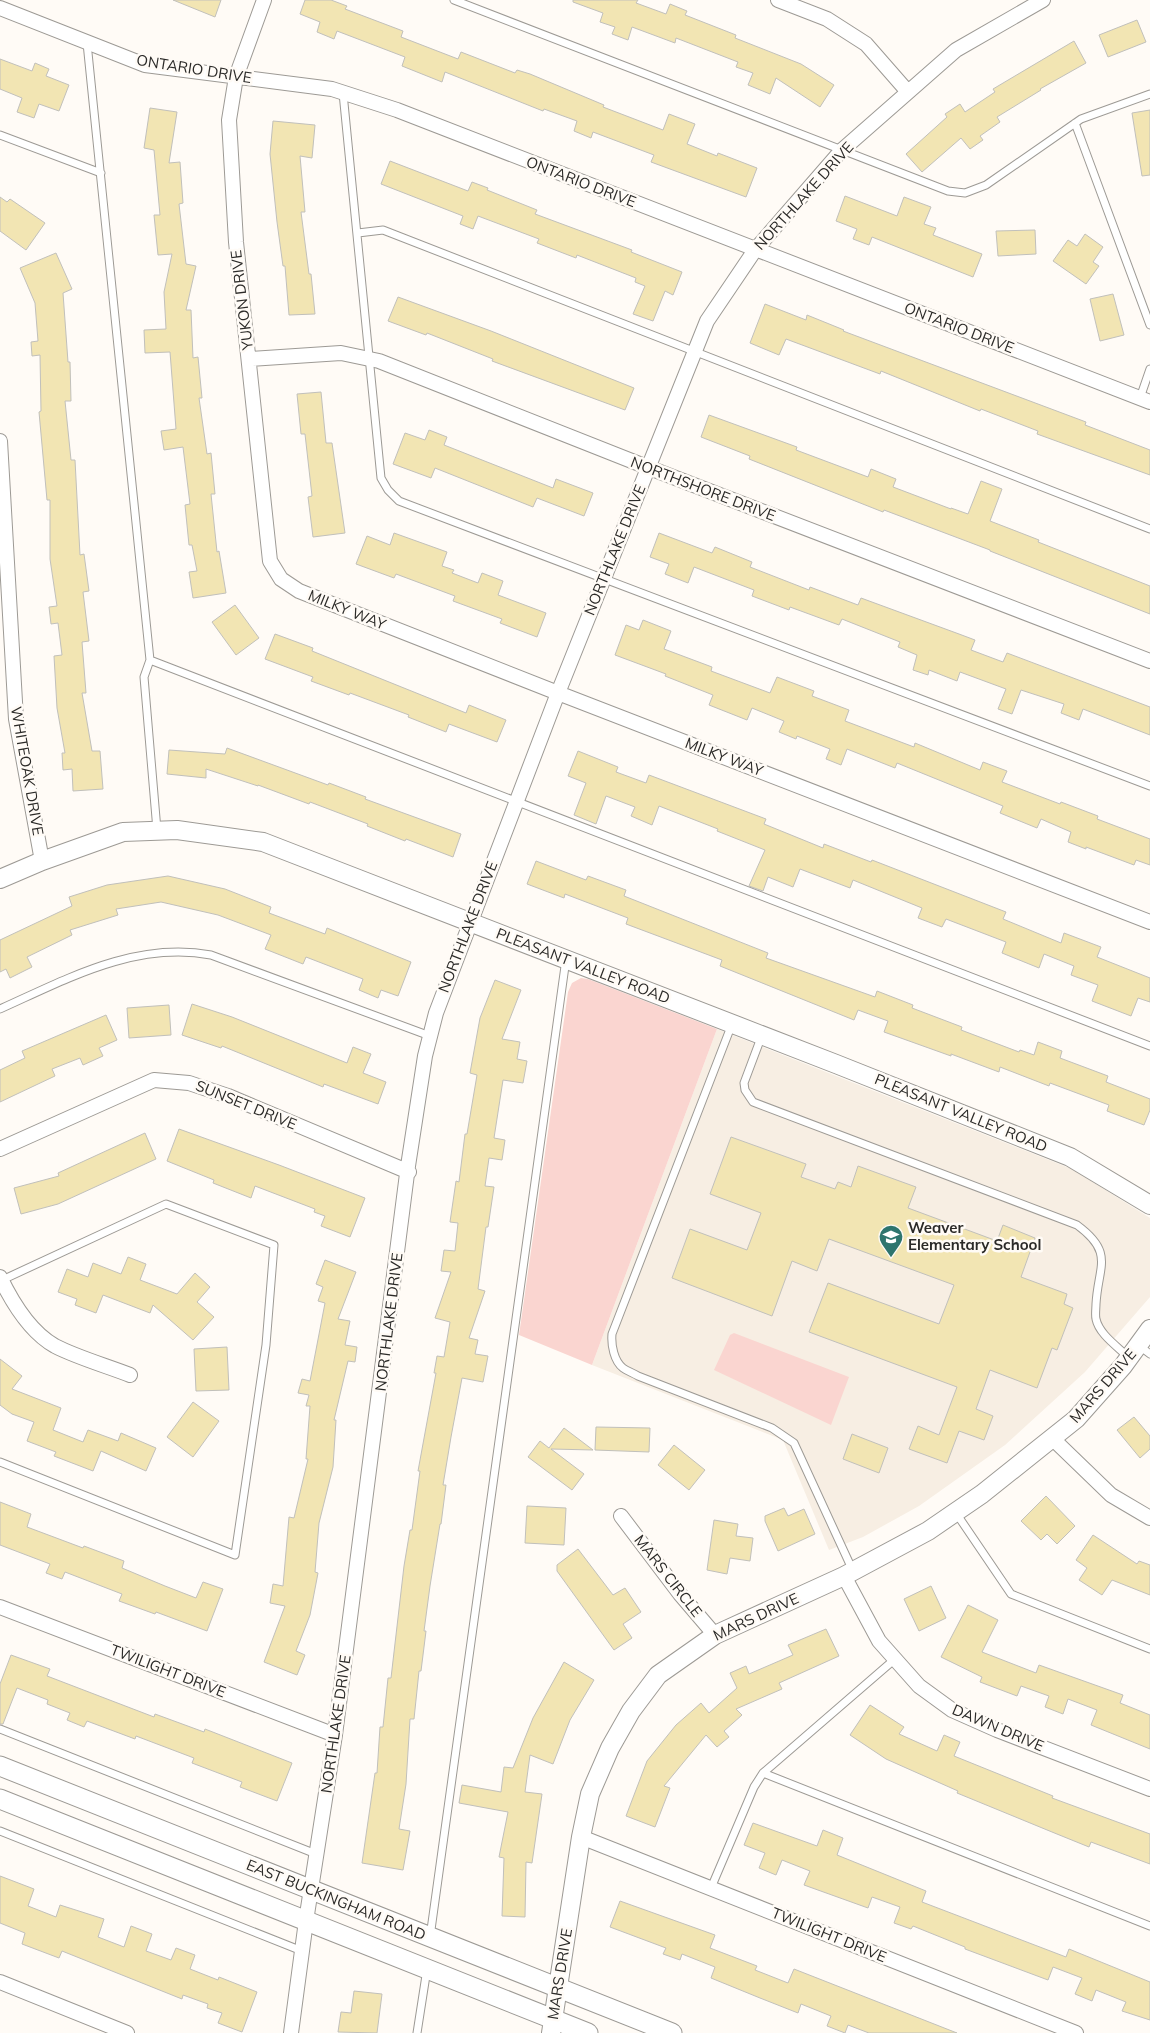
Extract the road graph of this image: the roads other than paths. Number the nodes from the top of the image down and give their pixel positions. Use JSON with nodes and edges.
{"nodes":[{"id":1,"x":264,"y":0,"type":"edge"},
{"id":2,"x":454,"y":0,"type":"edge"},
{"id":3,"x":778,"y":0,"type":"edge"},
{"id":4,"x":1044,"y":0,"type":"edge"},
{"id":5,"x":0,"y":8,"type":"edge"},
{"id":6,"x":87,"y":43,"type":"junction"},
{"id":7,"x":236,"y":77,"type":"junction"},
{"id":8,"x":908,"y":92,"type":"junction"},
{"id":9,"x":343,"y":93,"type":"junction"},
{"id":10,"x":1150,"y":94,"type":"edge"},
{"id":11,"x":1075,"y":123,"type":"junction"},
{"id":12,"x":0,"y":135,"type":"edge"},
{"id":13,"x":841,"y":151,"type":"junction"},
{"id":14,"x":101,"y":173,"type":"junction"},
{"id":15,"x":358,"y":233,"type":"junction"},
{"id":16,"x":755,"y":250,"type":"junction"},
{"id":17,"x":1150,"y":325,"type":"edge"},
{"id":18,"x":694,"y":352,"type":"junction"},
{"id":19,"x":249,"y":359,"type":"junction"},
{"id":20,"x":368,"y":359,"type":"junction"},
{"id":21,"x":1150,"y":369,"type":"edge"},
{"id":22,"x":1145,"y":400,"type":"edge"},
{"id":23,"x":0,"y":442,"type":"edge"},
{"id":24,"x":647,"y":467,"type":"junction"},
{"id":25,"x":1150,"y":529,"type":"edge"},
{"id":26,"x":604,"y":577,"type":"junction"},
{"id":27,"x":300,"y":591,"type":"joint"},
{"id":28,"x":150,"y":660,"type":"junction"},
{"id":29,"x":1150,"y":661,"type":"edge"},
{"id":30,"x":558,"y":693,"type":"junction"},
{"id":31,"x":1150,"y":786,"type":"edge"},
{"id":32,"x":517,"y":801,"type":"junction"},
{"id":33,"x":157,"y":830,"type":"junction"},
{"id":34,"x":42,"y":861,"type":"junction"},
{"id":35,"x":0,"y":879,"type":"edge"},
{"id":36,"x":470,"y":922,"type":"junction"},
{"id":37,"x":1150,"y":922,"type":"edge"},
{"id":38,"x":566,"y":959,"type":"junction"},
{"id":39,"x":0,"y":1008,"type":"edge"},
{"id":40,"x":732,"y":1024,"type":"junction"},
{"id":41,"x":762,"y":1035,"type":"junction"},
{"id":42,"x":430,"y":1036,"type":"junction"},
{"id":43,"x":1150,"y":1046,"type":"edge"},
{"id":44,"x":0,"y":1150,"type":"edge"},
{"id":45,"x":409,"y":1172,"type":"junction"},
{"id":46,"x":1150,"y":1205,"type":"edge"},
{"id":47,"x":0,"y":1280,"type":"edge"},
{"id":48,"x":1150,"y":1329,"type":"edge"},
{"id":49,"x":1139,"y":1352,"type":"edge"},
{"id":50,"x":130,"y":1375,"type":"dead end"},
{"id":51,"x":1053,"y":1439,"type":"junction"},
{"id":52,"x":0,"y":1462,"type":"edge"},
{"id":53,"x":955,"y":1513,"type":"junction"},
{"id":54,"x":622,"y":1516,"type":"dead end"},
{"id":55,"x":1150,"y":1518,"type":"edge"},
{"id":56,"x":849,"y":1574,"type":"junction"},
{"id":57,"x":0,"y":1607,"type":"edge"},
{"id":58,"x":715,"y":1634,"type":"junction"},
{"id":59,"x":1150,"y":1649,"type":"edge"},
{"id":60,"x":896,"y":1659,"type":"junction"},
{"id":61,"x":0,"y":1729,"type":"edge"},
{"id":62,"x":335,"y":1735,"type":"junction"},
{"id":63,"x":0,"y":1766,"type":"edge"},
{"id":64,"x":763,"y":1773,"type":"junction"},
{"id":65,"x":1150,"y":1789,"type":"edge"},
{"id":66,"x":0,"y":1798,"type":"edge"},
{"id":67,"x":0,"y":1831,"type":"edge"},
{"id":68,"x":581,"y":1836,"type":"junction"},
{"id":69,"x":316,"y":1854,"type":"junction"},
{"id":70,"x":711,"y":1888,"type":"junction"},
{"id":71,"x":311,"y":1890,"type":"junction"},
{"id":72,"x":306,"y":1921,"type":"junction"},
{"id":73,"x":1150,"y":1926,"type":"edge"},
{"id":74,"x":430,"y":1937,"type":"junction"},
{"id":75,"x":302,"y":1950,"type":"junction"},
{"id":76,"x":427,"y":1969,"type":"junction"},
{"id":77,"x":0,"y":1982,"type":"edge"},
{"id":78,"x":558,"y":1988,"type":"junction"},
{"id":79,"x":552,"y":2026,"type":"edge"},
{"id":80,"x":127,"y":2033,"type":"edge"},
{"id":81,"x":291,"y":2033,"type":"edge"},
{"id":82,"x":417,"y":2033,"type":"edge"},
{"id":83,"x":588,"y":2033,"type":"edge"},
{"id":84,"x":672,"y":2033,"type":"edge"},
{"id":85,"x":1076,"y":2033,"type":"edge"}],
"edges":[{"from":1,"to":7,"type":"street","name":"YUKON DRIVE"},
{"from":2,"to":13,"type":"lane"},
{"from":3,"to":8,"type":"street"},
{"from":4,"to":8,"type":"street","name":"NORTHLAKE DRIVE"},
{"from":5,"to":6,"type":"street","name":"ONTARIO DRIVE"},
{"from":6,"to":7,"type":"street","name":"ONTARIO DRIVE"},
{"from":6,"to":14,"type":"lane"},
{"from":7,"to":9,"type":"street","name":"ONTARIO DRIVE"},
{"from":7,"to":19,"type":"street","name":"YUKON DRIVE"},
{"from":8,"to":13,"type":"street","name":"NORTHLAKE DRIVE"},
{"from":9,"to":15,"type":"lane"},
{"from":9,"to":16,"type":"street","name":"ONTARIO DRIVE"},
{"from":10,"to":11,"type":"lane"},
{"from":11,"to":13,"type":"lane"},
{"from":11,"to":17,"type":"lane"},
{"from":12,"to":14,"type":"lane"},
{"from":13,"to":16,"type":"street","name":"NORTHLAKE DRIVE"},
{"from":14,"to":28,"type":"lane"},
{"from":15,"to":18,"type":"lane"},
{"from":15,"to":20,"type":"lane"},
{"from":16,"to":18,"type":"street","name":"NORTHLAKE DRIVE"},
{"from":16,"to":22,"type":"street","name":"ONTARIO DRIVE"},
{"from":18,"to":24,"type":"street","name":"NORTHLAKE DRIVE"},
{"from":18,"to":25,"type":"lane"},
{"from":19,"to":20,"type":"street","name":"NORTHSHORE DRIVE"},
{"from":19,"to":27,"type":"street","name":"YUKON DRIVE"},
{"from":20,"to":24,"type":"street","name":"NORTHSHORE DRIVE"},
{"from":20,"to":26,"type":"lane"},
{"from":21,"to":22,"type":"lane"},
{"from":23,"to":34,"type":"street","name":"WHITEOAK DRIVE"},
{"from":24,"to":26,"type":"street","name":"NORTHLAKE DRIVE"},
{"from":24,"to":29,"type":"street","name":"NORTHSHORE DRIVE"},
{"from":26,"to":30,"type":"street","name":"NORTHLAKE DRIVE"},
{"from":26,"to":31,"type":"lane"},
{"from":27,"to":30,"type":"street","name":"MILKY WAY"},
{"from":28,"to":32,"type":"lane"},
{"from":28,"to":33,"type":"lane"},
{"from":30,"to":32,"type":"street","name":"NORTHLAKE DRIVE"},
{"from":30,"to":37,"type":"street","name":"MILKY WAY"},
{"from":32,"to":36,"type":"street","name":"NORTHLAKE DRIVE"},
{"from":32,"to":43,"type":"lane"},
{"from":33,"to":34,"type":"street","name":"PLEASANT VALLEY ROAD"},
{"from":33,"to":36,"type":"street","name":"PLEASANT VALLEY ROAD"},
{"from":34,"to":35,"type":"street","name":"PLEASANT VALLEY ROAD"},
{"from":36,"to":38,"type":"street","name":"PLEASANT VALLEY ROAD"},
{"from":36,"to":42,"type":"street","name":"NORTHLAKE DRIVE"},
{"from":38,"to":40,"type":"street","name":"PLEASANT VALLEY ROAD"},
{"from":38,"to":74,"type":"lane"},
{"from":39,"to":42,"type":"lane"},
{"from":40,"to":41,"type":"street","name":"PLEASANT VALLEY ROAD"},
{"from":40,"to":56,"type":"lane"},
{"from":41,"to":46,"type":"street","name":"PLEASANT VALLEY ROAD"},
{"from":41,"to":49,"type":"lane"},
{"from":42,"to":45,"type":"street","name":"NORTHLAKE DRIVE"},
{"from":44,"to":45,"type":"street","name":"SUNSET DRIVE"},
{"from":45,"to":62,"type":"street","name":"NORTHLAKE DRIVE"},
{"from":47,"to":50,"type":"street"},
{"from":47,"to":52,"type":"lane"},
{"from":48,"to":49,"type":"street","name":"MARS DRIVE"},
{"from":49,"to":51,"type":"street","name":"MARS DRIVE"},
{"from":51,"to":53,"type":"street","name":"MARS DRIVE"},
{"from":51,"to":55,"type":"street"},
{"from":53,"to":56,"type":"street","name":"MARS DRIVE"},
{"from":53,"to":59,"type":"lane"},
{"from":54,"to":58,"type":"street","name":"MARS CIRCLE"},
{"from":56,"to":58,"type":"street","name":"MARS DRIVE"},
{"from":56,"to":60,"type":"street","name":"DAWN DRIVE"},
{"from":57,"to":62,"type":"street","name":"TWILIGHT DRIVE"},
{"from":58,"to":68,"type":"street","name":"MARS DRIVE"},
{"from":60,"to":64,"type":"lane"},
{"from":60,"to":65,"type":"street","name":"DAWN DRIVE"},
{"from":61,"to":69,"type":"lane"},
{"from":62,"to":69,"type":"street","name":"NORTHLAKE DRIVE"},
{"from":63,"to":71,"type":"main road","name":"EAST BUCKINGHAM ROAD"},
{"from":64,"to":70,"type":"lane"},
{"from":64,"to":73,"type":"lane"},
{"from":66,"to":72,"type":"main road","name":"EAST BUCKINGHAM ROAD"},
{"from":67,"to":75,"type":"lane"},
{"from":68,"to":70,"type":"street","name":"TWILIGHT DRIVE"},
{"from":68,"to":78,"type":"street","name":"MARS DRIVE"},
{"from":69,"to":71,"type":"street","name":"NORTHLAKE DRIVE"},
{"from":70,"to":85,"type":"street","name":"TWILIGHT DRIVE"},
{"from":71,"to":72,"type":"street","name":"NORTHLAKE DRIVE"},
{"from":71,"to":74,"type":"main road","name":"EAST BUCKINGHAM ROAD"},
{"from":72,"to":75,"type":"street","name":"NORTHLAKE DRIVE"},
{"from":72,"to":76,"type":"main road","name":"EAST BUCKINGHAM ROAD"},
{"from":74,"to":78,"type":"main road","name":"EAST BUCKINGHAM ROAD"},
{"from":75,"to":81,"type":"street","name":"NORTHLAKE DRIVE"},
{"from":76,"to":79,"type":"main road","name":"EAST BUCKINGHAM ROAD"},
{"from":76,"to":82,"type":"lane"},
{"from":77,"to":80,"type":"street"},
{"from":78,"to":79,"type":"street","name":"MARS DRIVE"},
{"from":78,"to":84,"type":"main road","name":"EAST BUCKINGHAM ROAD"},
{"from":79,"to":83,"type":"main road","name":"EAST BUCKINGHAM ROAD"}]}
